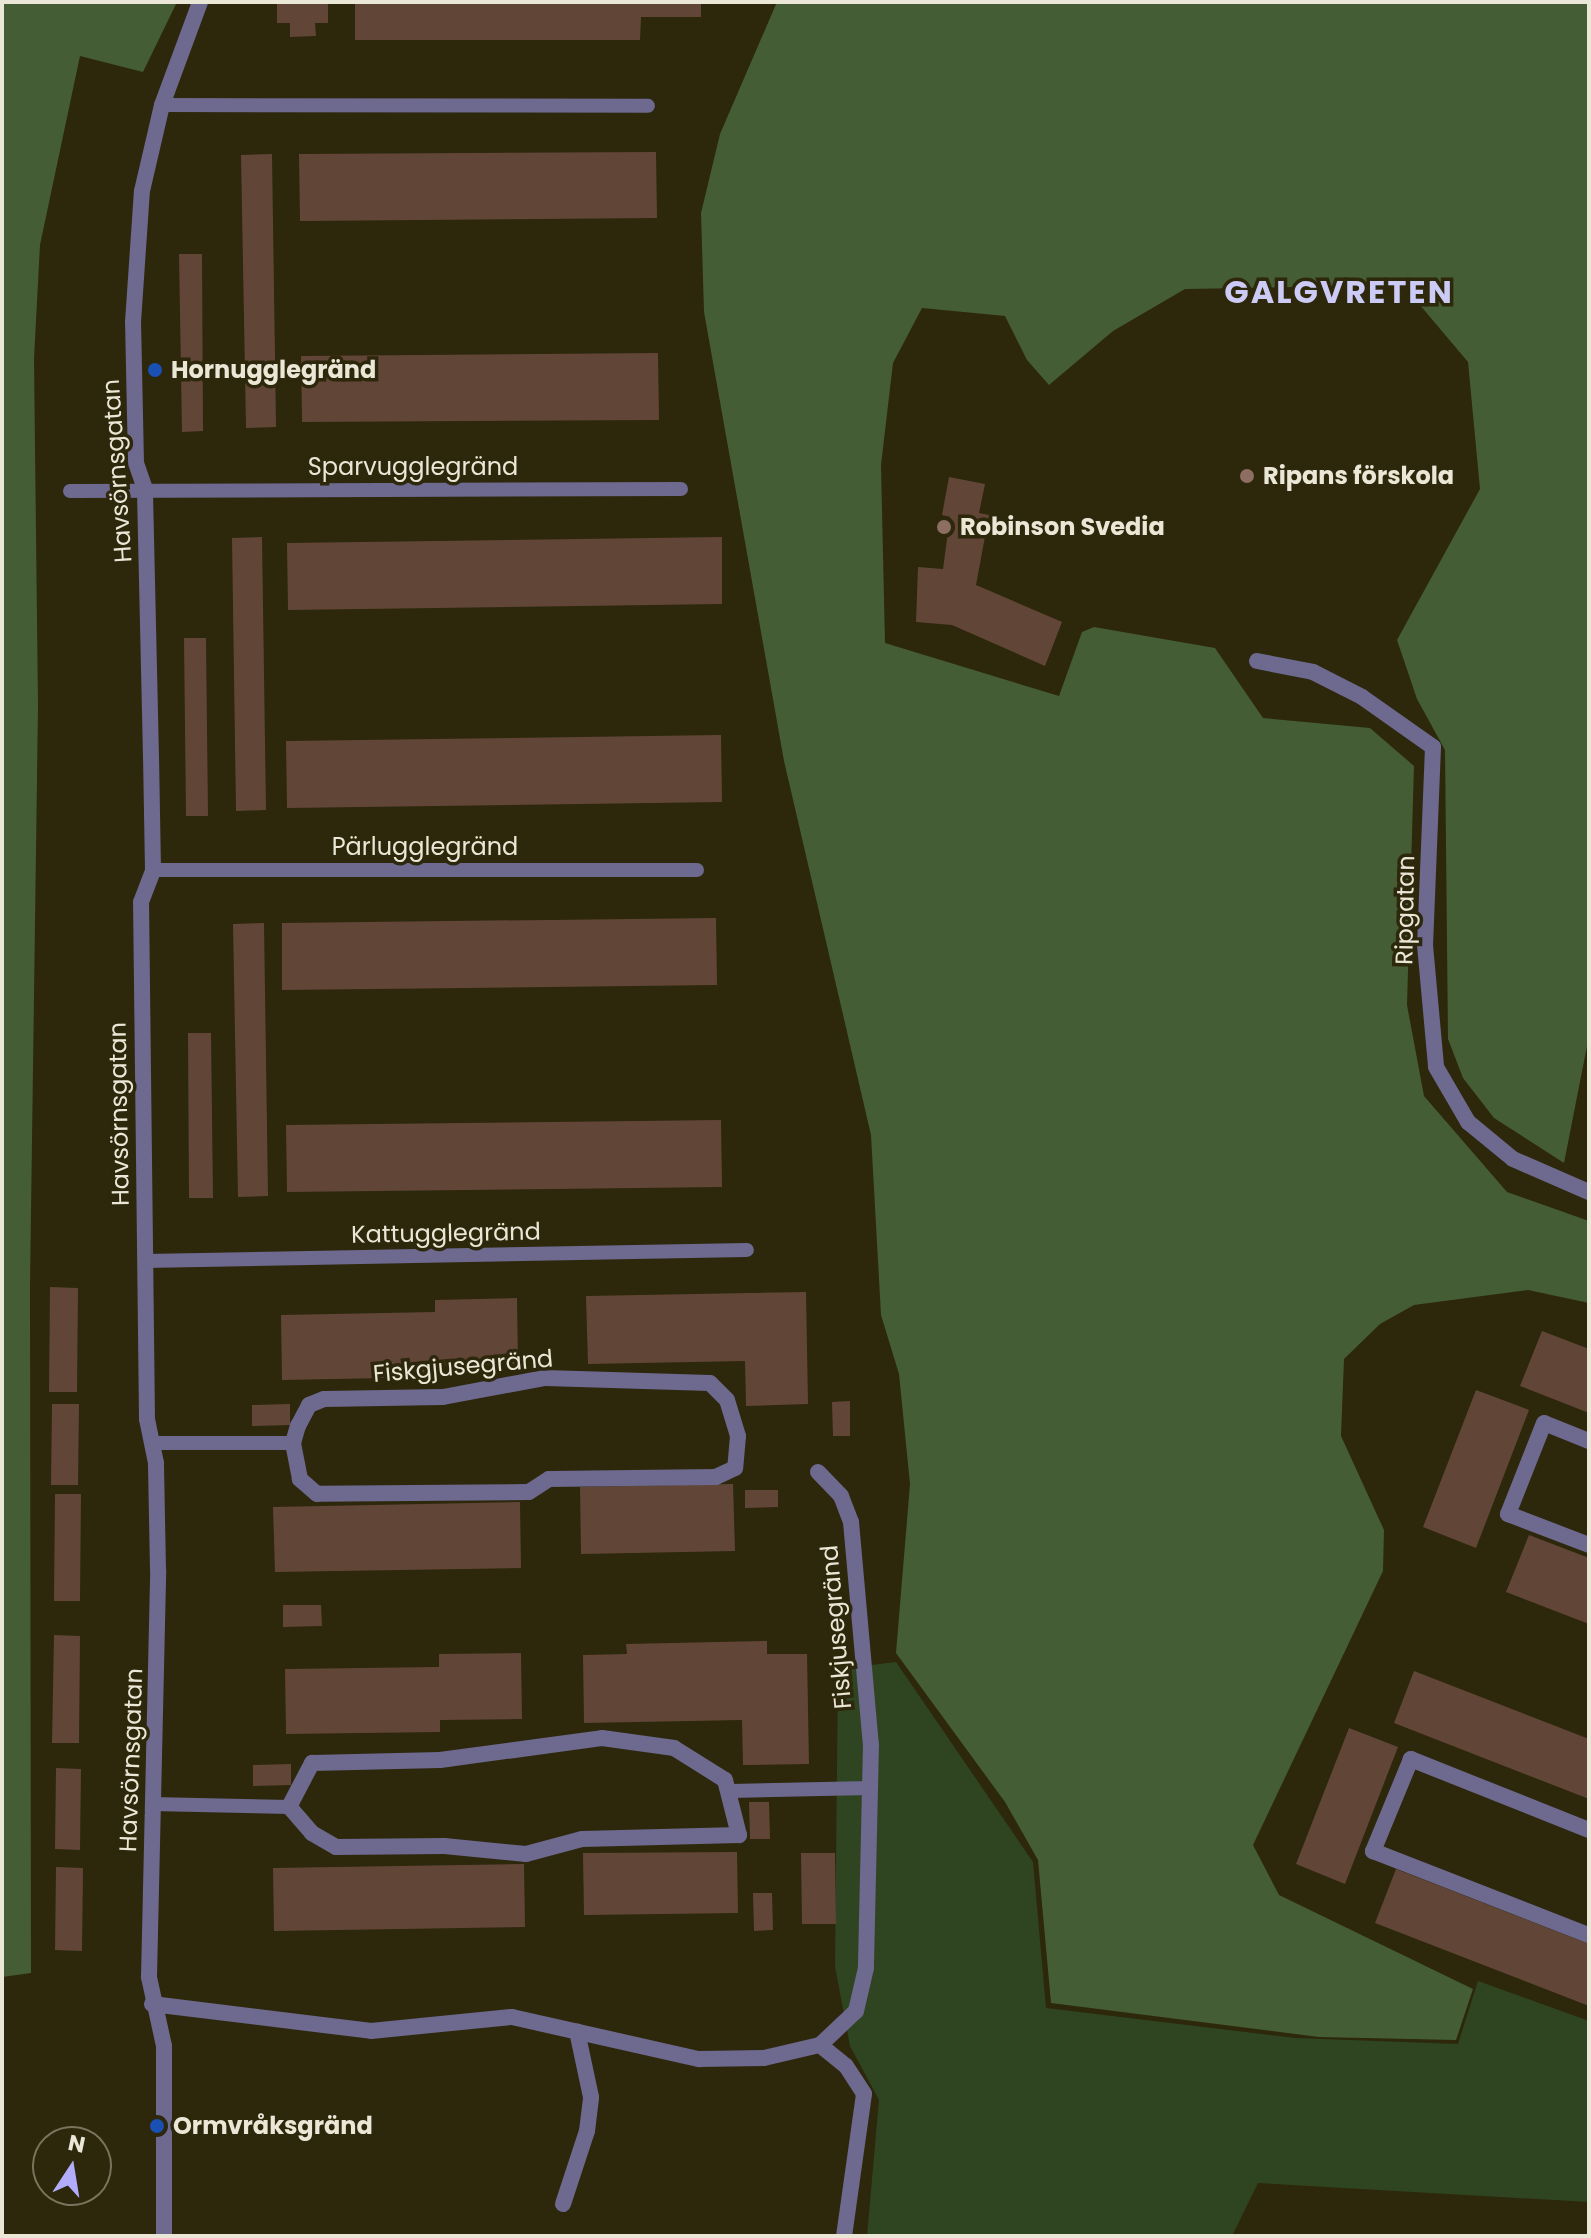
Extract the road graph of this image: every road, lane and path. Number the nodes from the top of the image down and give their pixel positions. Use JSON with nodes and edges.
{"nodes":[{"id":1,"x":200,"y":2,"type":"edge"},
{"id":2,"x":162,"y":105,"type":"junction"},
{"id":3,"x":648,"y":106,"type":"dead end"},
{"id":4,"x":145,"y":489,"type":"junction"},
{"id":5,"x":681,"y":489,"type":"dead end"},
{"id":6,"x":70,"y":491,"type":"dead end"},
{"id":7,"x":1257,"y":661,"type":"dead end"},
{"id":8,"x":153,"y":870,"type":"junction"},
{"id":9,"x":697,"y":870,"type":"dead end"},
{"id":10,"x":1589,"y":1192,"type":"edge"},
{"id":11,"x":747,"y":1250,"type":"dead end"},
{"id":12,"x":145,"y":1261,"type":"junction"},
{"id":13,"x":1589,"y":1441,"type":"edge"},
{"id":14,"x":152,"y":1443,"type":"junction"},
{"id":15,"x":293,"y":1443,"type":"junction"},
{"id":16,"x":818,"y":1472,"type":"dead end"},
{"id":17,"x":1589,"y":1545,"type":"edge"},
{"id":18,"x":870,"y":1788,"type":"junction"},
{"id":19,"x":731,"y":1791,"type":"junction"},
{"id":20,"x":152,"y":1804,"type":"junction"},
{"id":21,"x":289,"y":1807,"type":"junction"},
{"id":22,"x":1589,"y":1830,"type":"edge"},
{"id":23,"x":1589,"y":1935,"type":"edge"},
{"id":24,"x":152,"y":2004,"type":"junction"},
{"id":25,"x":577,"y":2031,"type":"junction"},
{"id":26,"x":820,"y":2045,"type":"junction"},
{"id":27,"x":563,"y":2204,"type":"dead end"},
{"id":28,"x":164,"y":2236,"type":"edge"},
{"id":29,"x":844,"y":2236,"type":"edge"}],
"edges":[{"from":1,"to":2,"type":"street","name":"Havsörnsgatan"},
{"from":2,"to":3,"type":"lane"},
{"from":2,"to":4,"type":"street","name":"Havsörnsgatan"},
{"from":4,"to":5,"type":"lane","name":"Sparvugglegränd"},
{"from":4,"to":6,"type":"lane","name":"Sparvugglegränd"},
{"from":4,"to":8,"type":"street","name":"Havsörnsgatan"},
{"from":7,"to":10,"type":"street","name":"Ripgatan"},
{"from":8,"to":9,"type":"lane","name":"Pärlugglegränd"},
{"from":8,"to":12,"type":"street","name":"Havsörnsgatan"},
{"from":11,"to":12,"type":"lane","name":"Kattugglegränd"},
{"from":12,"to":14,"type":"street","name":"Havsörnsgatan"},
{"from":13,"to":17,"type":"street"},
{"from":14,"to":15,"type":"lane"},
{"from":14,"to":20,"type":"street","name":"Havsörnsgatan"},
{"from":15,"to":15,"type":"street","name":"Fiskgjusegränd"},
{"from":16,"to":18,"type":"street","name":"Fiskjusegränd"},
{"from":18,"to":19,"type":"lane"},
{"from":18,"to":26,"type":"street"},
{"from":19,"to":21,"type":"street"},
{"from":19,"to":21,"type":"street"},
{"from":20,"to":21,"type":"lane"},
{"from":20,"to":24,"type":"street","name":"Havsörnsgatan"},
{"from":22,"to":23,"type":"street"},
{"from":24,"to":25,"type":"street"},
{"from":24,"to":28,"type":"street","name":"Havsörnsgatan"},
{"from":25,"to":26,"type":"street"},
{"from":25,"to":27,"type":"street"},
{"from":26,"to":29,"type":"street"}]}
